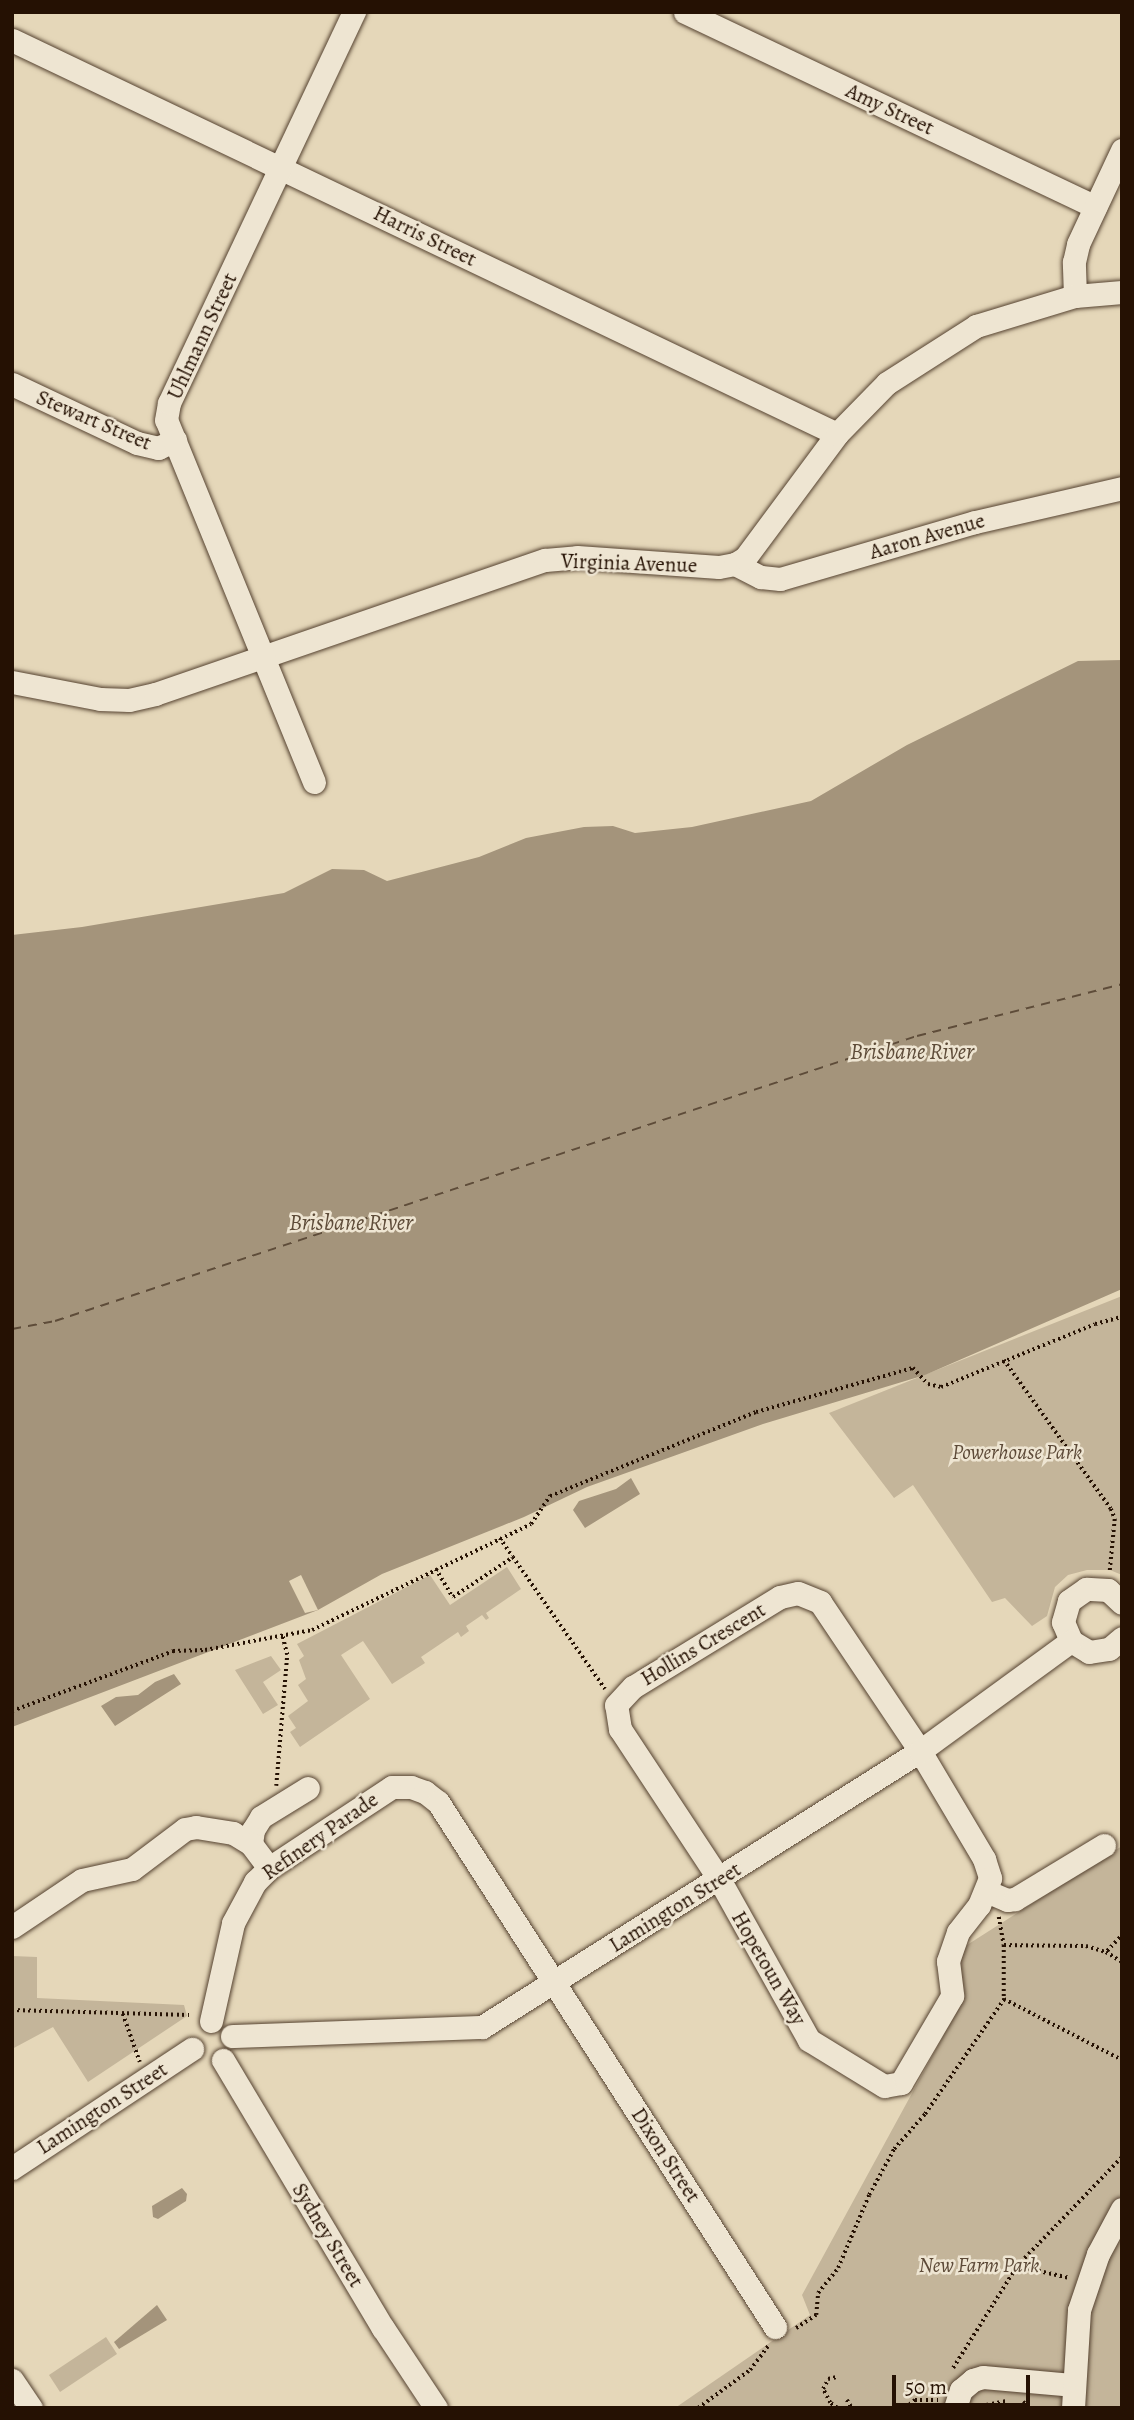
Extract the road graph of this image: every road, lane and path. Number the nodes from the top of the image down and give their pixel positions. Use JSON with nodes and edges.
{"nodes":[{"id":1,"x":354,"y":12,"type":"edge"},
{"id":2,"x":685,"y":12,"type":"edge"},
{"id":3,"x":12,"y":40,"type":"edge"},
{"id":4,"x":1122,"y":150,"type":"edge"},
{"id":5,"x":282,"y":167,"type":"junction"},
{"id":6,"x":1094,"y":207,"type":"junction"},
{"id":7,"x":1122,"y":292,"type":"edge"},
{"id":8,"x":1075,"y":296,"type":"junction"},
{"id":9,"x":12,"y":384,"type":"edge"},
{"id":10,"x":837,"y":433,"type":"junction"},
{"id":11,"x":175,"y":440,"type":"junction"},
{"id":12,"x":1122,"y":488,"type":"edge"},
{"id":13,"x":735,"y":564,"type":"junction"},
{"id":14,"x":263,"y":658,"type":"junction"},
{"id":15,"x":12,"y":682,"type":"edge"},
{"id":16,"x":314,"y":782,"type":"dead end"},
{"id":17,"x":1122,"y":1317,"type":"edge"},
{"id":18,"x":1004,"y":1360,"type":"junction"},
{"id":19,"x":500,"y":1538,"type":"junction"},
{"id":20,"x":513,"y":1557,"type":"junction"},
{"id":21,"x":436,"y":1569,"type":"junction"},
{"id":22,"x":1110,"y":1574,"type":"dead end"},
{"id":23,"x":1122,"y":1603,"type":"edge"},
{"id":24,"x":282,"y":1635,"type":"junction"},
{"id":25,"x":1122,"y":1638,"type":"edge"},
{"id":26,"x":1071,"y":1642,"type":"junction"},
{"id":27,"x":616,"y":1706,"type":"junction"},
{"id":28,"x":285,"y":1710,"type":"dead end"},
{"id":29,"x":12,"y":1711,"type":"edge"},
{"id":30,"x":920,"y":1751,"type":"junction"},
{"id":31,"x":308,"y":1787,"type":"dead end"},
{"id":32,"x":251,"y":1844,"type":"junction"},
{"id":33,"x":1104,"y":1845,"type":"dead end"},
{"id":34,"x":269,"y":1868,"type":"junction"},
{"id":35,"x":719,"y":1879,"type":"junction"},
{"id":36,"x":986,"y":1891,"type":"junction"},
{"id":37,"x":12,"y":1927,"type":"edge"},
{"id":38,"x":1122,"y":1934,"type":"edge"},
{"id":39,"x":1106,"y":1952,"type":"junction"},
{"id":40,"x":1122,"y":1962,"type":"edge"},
{"id":41,"x":556,"y":1983,"type":"junction"},
{"id":42,"x":1004,"y":1999,"type":"junction"},
{"id":43,"x":12,"y":2010,"type":"edge"},
{"id":44,"x":123,"y":2014,"type":"junction"},
{"id":45,"x":189,"y":2015,"type":"dead end"},
{"id":46,"x":211,"y":2021,"type":"junction"},
{"id":47,"x":232,"y":2036,"type":"junction"},
{"id":48,"x":192,"y":2049,"type":"junction"},
{"id":49,"x":223,"y":2060,"type":"junction"},
{"id":50,"x":1122,"y":2060,"type":"edge"},
{"id":51,"x":145,"y":2079,"type":"junction"},
{"id":52,"x":1122,"y":2157,"type":"edge"},
{"id":53,"x":12,"y":2168,"type":"edge"},
{"id":54,"x":1122,"y":2209,"type":"edge"},
{"id":55,"x":1017,"y":2266,"type":"junction"},
{"id":56,"x":1075,"y":2279,"type":"dead end"},
{"id":57,"x":781,"y":2333,"type":"junction"},
{"id":58,"x":837,"y":2377,"type":"dead end"},
{"id":59,"x":947,"y":2377,"type":"dead end"},
{"id":60,"x":12,"y":2379,"type":"edge"},
{"id":61,"x":1073,"y":2396,"type":"edge"},
{"id":62,"x":847,"y":2400,"type":"dead end"},
{"id":63,"x":946,"y":2400,"type":"edge"},
{"id":64,"x":850,"y":2407,"type":"edge"},
{"id":65,"x":31,"y":2408,"type":"edge"},
{"id":66,"x":436,"y":2408,"type":"edge"},
{"id":67,"x":698,"y":2408,"type":"edge"},
{"id":68,"x":837,"y":2408,"type":"edge"},
{"id":69,"x":905,"y":2408,"type":"edge"},
{"id":70,"x":1032,"y":2408,"type":"edge"}],
"edges":[{"from":1,"to":5,"type":"street","name":"Uhlmann Street"},
{"from":2,"to":6,"type":"street","name":"Amy Street"},
{"from":3,"to":5,"type":"street","name":"Harris Street"},
{"from":4,"to":6,"type":"street"},
{"from":5,"to":10,"type":"street","name":"Harris Street"},
{"from":5,"to":11,"type":"street","name":"Uhlmann Street"},
{"from":6,"to":8,"type":"street"},
{"from":7,"to":8,"type":"street"},
{"from":8,"to":10,"type":"street"},
{"from":9,"to":11,"type":"street","name":"Stewart Street"},
{"from":10,"to":13,"type":"street"},
{"from":11,"to":14,"type":"street","name":"Uhlmann Street"},
{"from":12,"to":13,"type":"street","name":"Aaron Avenue"},
{"from":13,"to":14,"type":"street","name":"Virginia Avenue"},
{"from":14,"to":15,"type":"street","name":"Virginia Avenue"},
{"from":14,"to":16,"type":"street","name":"Uhlmann Street"},
{"from":17,"to":18,"type":"path"},
{"from":18,"to":19,"type":"path"},
{"from":18,"to":22,"type":"path"},
{"from":19,"to":20,"type":"path"},
{"from":19,"to":21,"type":"path"},
{"from":20,"to":21,"type":"path"},
{"from":20,"to":27,"type":"path"},
{"from":21,"to":24,"type":"path"},
{"from":23,"to":26,"type":"street"},
{"from":24,"to":28,"type":"path"},
{"from":24,"to":29,"type":"path"},
{"from":25,"to":26,"type":"street"},
{"from":26,"to":30,"type":"street","name":"Lamington Street"},
{"from":27,"to":30,"type":"street","name":"Hollins Crescent"},
{"from":27,"to":35,"type":"street"},
{"from":30,"to":35,"type":"street","name":"Lamington Street"},
{"from":30,"to":36,"type":"street"},
{"from":31,"to":32,"type":"street"},
{"from":32,"to":34,"type":"street"},
{"from":32,"to":37,"type":"street"},
{"from":33,"to":36,"type":"street"},
{"from":34,"to":41,"type":"street","name":"Refinery Parade"},
{"from":34,"to":46,"type":"street","name":"Refinery Parade"},
{"from":35,"to":36,"type":"street","name":"Hopetoun Way"},
{"from":35,"to":41,"type":"street","name":"Lamington Street"},
{"from":38,"to":39,"type":"path"},
{"from":39,"to":40,"type":"path"},
{"from":39,"to":42,"type":"path"},
{"from":41,"to":47,"type":"street","name":"Lamington Street"},
{"from":41,"to":57,"type":"street","name":"Dixon Street"},
{"from":42,"to":50,"type":"path"},
{"from":42,"to":57,"type":"path"},
{"from":43,"to":44,"type":"path"},
{"from":44,"to":45,"type":"path"},
{"from":44,"to":51,"type":"path"},
{"from":46,"to":47,"type":"street"},
{"from":46,"to":48,"type":"street"},
{"from":47,"to":49,"type":"street"},
{"from":48,"to":49,"type":"street"},
{"from":48,"to":51,"type":"street","name":"Lamington Street"},
{"from":49,"to":66,"type":"street","name":"Sydney Street"},
{"from":51,"to":53,"type":"street","name":"Lamington Street"},
{"from":52,"to":55,"type":"path"},
{"from":54,"to":61,"type":"street"},
{"from":55,"to":56,"type":"path"},
{"from":55,"to":59,"type":"path"},
{"from":57,"to":67,"type":"path"},
{"from":58,"to":68,"type":"path"},
{"from":60,"to":65,"type":"street"},
{"from":61,"to":63,"type":"street"},
{"from":62,"to":64,"type":"path"},
{"from":63,"to":69,"type":"path"},
{"from":63,"to":70,"type":"path"}]}
